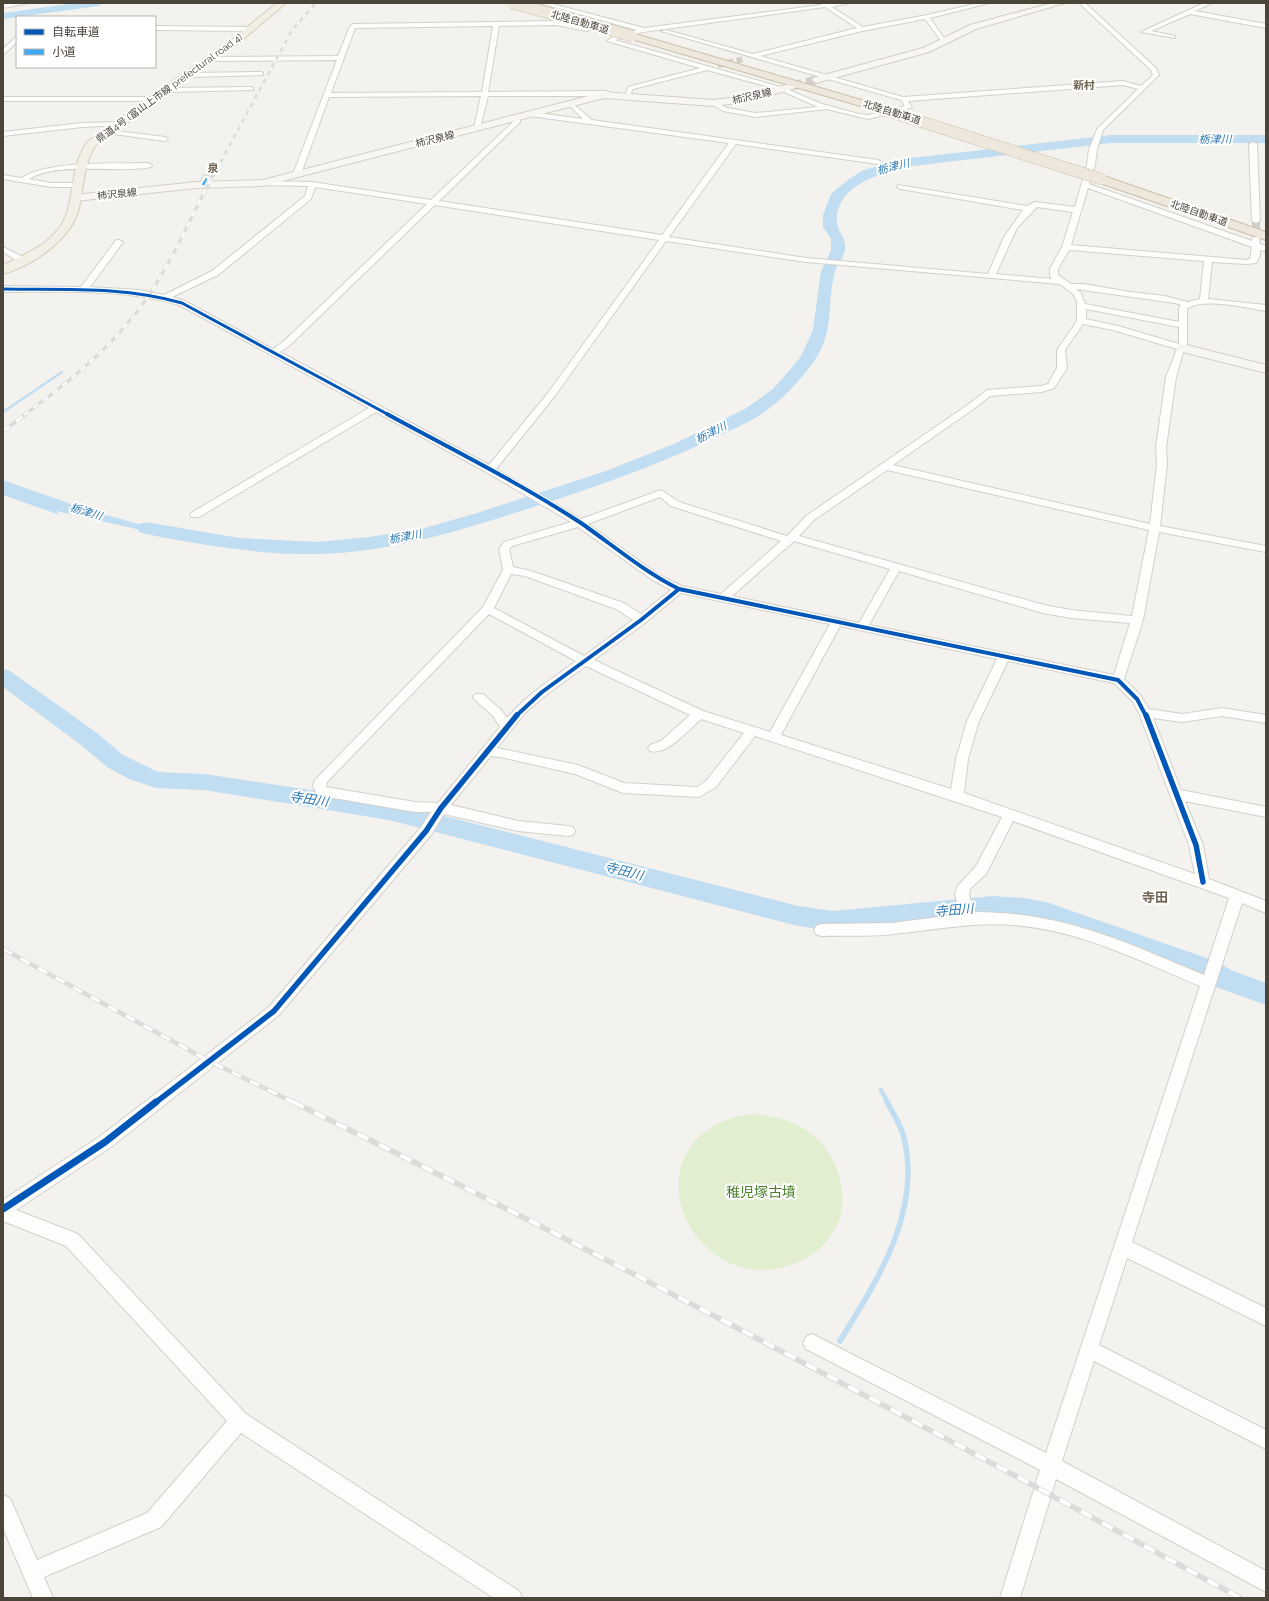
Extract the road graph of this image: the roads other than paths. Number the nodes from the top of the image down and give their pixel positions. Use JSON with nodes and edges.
{"nodes":[{"id":1,"x":26,"y":3,"type":"edge"},
{"id":2,"x":282,"y":3,"type":"edge"},
{"id":3,"x":512,"y":3,"type":"edge"},
{"id":4,"x":528,"y":3,"type":"edge"},
{"id":5,"x":542,"y":3,"type":"edge"},
{"id":6,"x":846,"y":3,"type":"edge"},
{"id":7,"x":986,"y":3,"type":"edge"},
{"id":8,"x":1061,"y":3,"type":"edge"},
{"id":9,"x":1082,"y":3,"type":"edge"},
{"id":10,"x":1209,"y":3,"type":"edge"},
{"id":11,"x":572,"y":4,"type":"edge"},
{"id":12,"x":825,"y":4,"type":"edge"},
{"id":13,"x":3,"y":6,"type":"edge"},
{"id":14,"x":554,"y":6,"type":"junction"},
{"id":15,"x":1190,"y":12,"type":"junction"},
{"id":16,"x":926,"y":17,"type":"junction"},
{"id":17,"x":496,"y":24,"type":"junction"},
{"id":18,"x":1266,"y":26,"type":"edge"},
{"id":19,"x":156,"y":28,"type":"edge"},
{"id":20,"x":251,"y":29,"type":"junction"},
{"id":21,"x":658,"y":29,"type":"junction"},
{"id":22,"x":862,"y":29,"type":"junction"},
{"id":23,"x":638,"y":33,"type":"junction"},
{"id":24,"x":615,"y":37,"type":"junction"},
{"id":25,"x":1173,"y":37,"type":"dead end"},
{"id":26,"x":16,"y":39,"type":"edge"},
{"id":27,"x":943,"y":41,"type":"junction"},
{"id":28,"x":3,"y":52,"type":"edge"},
{"id":29,"x":753,"y":56,"type":"junction"},
{"id":30,"x":340,"y":58,"type":"junction"},
{"id":31,"x":211,"y":59,"type":"junction"},
{"id":32,"x":744,"y":59,"type":"tunnel mouth"},
{"id":33,"x":718,"y":65,"type":"tunnel mouth"},
{"id":34,"x":710,"y":68,"type":"junction"},
{"id":35,"x":261,"y":74,"type":"dead end"},
{"id":36,"x":189,"y":75,"type":"junction"},
{"id":37,"x":825,"y":78,"type":"junction"},
{"id":38,"x":816,"y":80,"type":"tunnel mouth"},
{"id":39,"x":793,"y":86,"type":"tunnel mouth"},
{"id":40,"x":1142,"y":88,"type":"junction"},
{"id":41,"x":251,"y":89,"type":"dead end"},
{"id":42,"x":782,"y":89,"type":"junction"},
{"id":43,"x":167,"y":90,"type":"junction"},
{"id":44,"x":485,"y":93,"type":"junction"},
{"id":45,"x":327,"y":95,"type":"junction"},
{"id":46,"x":611,"y":95,"type":"junction"},
{"id":47,"x":627,"y":96,"type":"junction"},
{"id":48,"x":3,"y":99,"type":"edge"},
{"id":49,"x":154,"y":99,"type":"junction"},
{"id":50,"x":903,"y":99,"type":"junction"},
{"id":51,"x":713,"y":102,"type":"junction"},
{"id":52,"x":570,"y":103,"type":"junction"},
{"id":53,"x":829,"y":108,"type":"junction"},
{"id":54,"x":530,"y":114,"type":"junction"},
{"id":55,"x":515,"y":118,"type":"junction"},
{"id":56,"x":589,"y":122,"type":"junction"},
{"id":57,"x":120,"y":123,"type":"junction"},
{"id":58,"x":477,"y":128,"type":"junction"},
{"id":59,"x":108,"y":132,"type":"junction"},
{"id":60,"x":3,"y":134,"type":"edge"},
{"id":61,"x":165,"y":139,"type":"dead end"},
{"id":62,"x":734,"y":141,"type":"junction"},
{"id":63,"x":1254,"y":144,"type":"dead end"},
{"id":64,"x":878,"y":162,"type":"dead end"},
{"id":65,"x":148,"y":165,"type":"dead end"},
{"id":66,"x":80,"y":167,"type":"junction"},
{"id":67,"x":297,"y":174,"type":"junction"},
{"id":68,"x":1102,"y":176,"type":"junction"},
{"id":69,"x":3,"y":177,"type":"edge"},
{"id":70,"x":22,"y":180,"type":"junction"},
{"id":71,"x":263,"y":183,"type":"junction"},
{"id":72,"x":312,"y":184,"type":"junction"},
{"id":73,"x":77,"y":185,"type":"junction"},
{"id":74,"x":1085,"y":185,"type":"junction"},
{"id":75,"x":901,"y":187,"type":"dead end"},
{"id":76,"x":75,"y":198,"type":"junction"},
{"id":77,"x":435,"y":202,"type":"junction"},
{"id":78,"x":1029,"y":208,"type":"junction"},
{"id":79,"x":1077,"y":210,"type":"junction"},
{"id":80,"x":1261,"y":226,"type":"edge"},
{"id":81,"x":664,"y":238,"type":"junction"},
{"id":82,"x":1259,"y":240,"type":"edge"},
{"id":83,"x":120,"y":242,"type":"dead end"},
{"id":84,"x":1066,"y":247,"type":"junction"},
{"id":85,"x":3,"y":249,"type":"edge"},
{"id":86,"x":1266,"y":249,"type":"edge"},
{"id":87,"x":1208,"y":259,"type":"junction"},
{"id":88,"x":22,"y":260,"type":"junction"},
{"id":89,"x":3,"y":270,"type":"edge"},
{"id":90,"x":991,"y":277,"type":"junction"},
{"id":91,"x":1066,"y":285,"type":"junction"},
{"id":92,"x":3,"y":289,"type":"edge"},
{"id":93,"x":84,"y":290,"type":"junction"},
{"id":94,"x":166,"y":297,"type":"junction"},
{"id":95,"x":1204,"y":300,"type":"junction"},
{"id":96,"x":1185,"y":304,"type":"junction"},
{"id":97,"x":1081,"y":306,"type":"junction"},
{"id":98,"x":1266,"y":308,"type":"edge"},
{"id":99,"x":1081,"y":321,"type":"junction"},
{"id":100,"x":1183,"y":325,"type":"junction"},
{"id":101,"x":1184,"y":348,"type":"junction"},
{"id":102,"x":273,"y":353,"type":"junction"},
{"id":103,"x":1266,"y":369,"type":"edge"},
{"id":104,"x":375,"y":409,"type":"junction"},
{"id":105,"x":884,"y":466,"type":"junction"},
{"id":106,"x":490,"y":470,"type":"junction"},
{"id":107,"x":195,"y":515,"type":"dead end"},
{"id":108,"x":580,"y":523,"type":"junction"},
{"id":109,"x":1155,"y":528,"type":"junction"},
{"id":110,"x":790,"y":538,"type":"junction"},
{"id":111,"x":1266,"y":549,"type":"edge"},
{"id":112,"x":896,"y":567,"type":"junction"},
{"id":113,"x":508,"y":570,"type":"junction"},
{"id":114,"x":679,"y":589,"type":"junction"},
{"id":115,"x":724,"y":597,"type":"junction"},
{"id":116,"x":488,"y":609,"type":"junction"},
{"id":117,"x":641,"y":620,"type":"junction"},
{"id":118,"x":1137,"y":620,"type":"junction"},
{"id":119,"x":837,"y":622,"type":"junction"},
{"id":120,"x":862,"y":627,"type":"junction"},
{"id":121,"x":1004,"y":657,"type":"junction"},
{"id":122,"x":585,"y":661,"type":"junction"},
{"id":123,"x":1118,"y":680,"type":"junction"},
{"id":124,"x":479,"y":696,"type":"dead end"},
{"id":125,"x":1145,"y":713,"type":"junction"},
{"id":126,"x":699,"y":714,"type":"junction"},
{"id":127,"x":1266,"y":719,"type":"edge"},
{"id":128,"x":507,"y":727,"type":"junction"},
{"id":129,"x":752,"y":731,"type":"junction"},
{"id":130,"x":773,"y":738,"type":"junction"},
{"id":131,"x":654,"y":748,"type":"dead end"},
{"id":132,"x":486,"y":751,"type":"junction"},
{"id":133,"x":1176,"y":794,"type":"junction"},
{"id":134,"x":957,"y":796,"type":"junction"},
{"id":135,"x":441,"y":808,"type":"junction"},
{"id":136,"x":1266,"y":812,"type":"edge"},
{"id":137,"x":1009,"y":815,"type":"junction"},
{"id":138,"x":568,"y":831,"type":"dead end"},
{"id":139,"x":1203,"y":882,"type":"junction"},
{"id":140,"x":1237,"y":896,"type":"junction"},
{"id":141,"x":1266,"y":907,"type":"edge"},
{"id":142,"x":970,"y":918,"type":"junction"},
{"id":143,"x":821,"y":930,"type":"dead end"},
{"id":144,"x":1208,"y":983,"type":"junction"},
{"id":145,"x":3,"y":1210,"type":"edge"},
{"id":146,"x":3,"y":1213,"type":"edge"},
{"id":147,"x":1122,"y":1246,"type":"junction"},
{"id":148,"x":1266,"y":1317,"type":"edge"},
{"id":149,"x":812,"y":1343,"type":"dead end"},
{"id":150,"x":1089,"y":1349,"type":"junction"},
{"id":151,"x":239,"y":1420,"type":"junction"},
{"id":152,"x":1266,"y":1440,"type":"edge"},
{"id":153,"x":1051,"y":1466,"type":"junction"},
{"id":154,"x":3,"y":1504,"type":"edge"},
{"id":155,"x":32,"y":1572,"type":"junction"},
{"id":156,"x":1266,"y":1582,"type":"edge"},
{"id":157,"x":43,"y":1598,"type":"edge"},
{"id":158,"x":512,"y":1598,"type":"edge"},
{"id":159,"x":1010,"y":1598,"type":"edge"}],
"edges":[{"from":1,"to":13,"type":"street"},
{"from":2,"to":20,"type":"main road","name":"県道4号 (富山上市線 prefectural road 4)"},
{"from":3,"to":23,"type":"highway","name":"北陸自動車道","bridge":true},
{"from":4,"to":23,"type":"highway","name":"北陸自動車道"},
{"from":5,"to":14,"type":"street"},
{"from":6,"to":12,"type":"street"},
{"from":7,"to":16,"type":"street"},
{"from":8,"to":27,"type":"main road"},
{"from":9,"to":40,"type":"street"},
{"from":10,"to":15,"type":"street"},
{"from":11,"to":14,"type":"street"},
{"from":12,"to":21,"type":"street"},
{"from":12,"to":22,"type":"street"},
{"from":14,"to":23,"type":"street"},
{"from":15,"to":18,"type":"street"},
{"from":15,"to":25,"type":"street"},
{"from":16,"to":22,"type":"street"},
{"from":16,"to":27,"type":"street"},
{"from":17,"to":24,"type":"street"},
{"from":17,"to":30,"type":"street"},
{"from":17,"to":44,"type":"street"},
{"from":19,"to":20,"type":"street"},
{"from":20,"to":31,"type":"main road","name":"県道4号 (富山上市線 prefectural road 4)"},
{"from":21,"to":23,"type":"street"},
{"from":21,"to":29,"type":"street"},
{"from":22,"to":29,"type":"street"},
{"from":23,"to":24,"type":"street"},
{"from":23,"to":68,"type":"highway","name":"北陸自動車道","bridge":true},
{"from":24,"to":34,"type":"street"},
{"from":26,"to":28,"type":"street"},
{"from":27,"to":37,"type":"main road"},
{"from":29,"to":32,"type":"street"},
{"from":29,"to":37,"type":"street"},
{"from":30,"to":31,"type":"street"},
{"from":30,"to":45,"type":"street"},
{"from":31,"to":36,"type":"main road","name":"県道4号 (富山上市線 prefectural road 4)"},
{"from":33,"to":34,"type":"street"},
{"from":34,"to":42,"type":"street"},
{"from":34,"to":47,"type":"street"},
{"from":35,"to":36,"type":"street"},
{"from":36,"to":43,"type":"main road","name":"県道4号 (富山上市線 prefectural road 4)"},
{"from":37,"to":38,"type":"main road"},
{"from":37,"to":50,"type":"street"},
{"from":39,"to":42,"type":"main road","name":"柿沢泉線"},
{"from":40,"to":50,"type":"street"},
{"from":40,"to":74,"type":"street"},
{"from":41,"to":43,"type":"street"},
{"from":42,"to":51,"type":"main road","name":"柿沢泉線"},
{"from":42,"to":53,"type":"street"},
{"from":43,"to":49,"type":"main road","name":"県道4号 (富山上市線 prefectural road 4)"},
{"from":44,"to":45,"type":"street"},
{"from":44,"to":46,"type":"street"},
{"from":44,"to":58,"type":"street"},
{"from":45,"to":67,"type":"street"},
{"from":46,"to":47,"type":"main road","name":"柿沢泉線"},
{"from":46,"to":52,"type":"main road","name":"柿沢泉線"},
{"from":47,"to":51,"type":"main road","name":"柿沢泉線"},
{"from":48,"to":49,"type":"street"},
{"from":49,"to":57,"type":"main road","name":"県道4号 (富山上市線 prefectural road 4)"},
{"from":50,"to":53,"type":"street"},
{"from":51,"to":53,"type":"street"},
{"from":52,"to":54,"type":"main road","name":"柿沢泉線"},
{"from":52,"to":56,"type":"street"},
{"from":54,"to":55,"type":"main road","name":"柿沢泉線"},
{"from":54,"to":56,"type":"street"},
{"from":55,"to":58,"type":"main road","name":"柿沢泉線"},
{"from":55,"to":77,"type":"street"},
{"from":56,"to":62,"type":"street"},
{"from":57,"to":59,"type":"main road","name":"県道4号 (富山上市線 prefectural road 4)"},
{"from":57,"to":60,"type":"street"},
{"from":58,"to":67,"type":"main road","name":"柿沢泉線"},
{"from":59,"to":61,"type":"street"},
{"from":59,"to":66,"type":"main road","name":"県道4号 (富山上市線 prefectural road 4)"},
{"from":62,"to":64,"type":"street"},
{"from":62,"to":81,"type":"street"},
{"from":63,"to":80,"type":"street"},
{"from":65,"to":66,"type":"street"},
{"from":66,"to":70,"type":"street"},
{"from":66,"to":73,"type":"main road","name":"県道4号 (富山上市線 prefectural road 4)"},
{"from":67,"to":71,"type":"main road","name":"柿沢泉線"},
{"from":68,"to":80,"type":"highway","name":"北陸自動車道"},
{"from":68,"to":82,"type":"highway","name":"北陸自動車道"},
{"from":69,"to":70,"type":"street"},
{"from":70,"to":73,"type":"street"},
{"from":71,"to":72,"type":"street"},
{"from":71,"to":76,"type":"main road","name":"柿沢泉線"},
{"from":72,"to":77,"type":"street"},
{"from":72,"to":94,"type":"street"},
{"from":73,"to":76,"type":"main road","name":"県道4号 (富山上市線 prefectural road 4)"},
{"from":74,"to":79,"type":"street"},
{"from":74,"to":82,"type":"street"},
{"from":75,"to":78,"type":"street"},
{"from":76,"to":88,"type":"main road","name":"県道4号 (富山上市線 prefectural road 4)"},
{"from":77,"to":81,"type":"street"},
{"from":77,"to":102,"type":"street"},
{"from":78,"to":79,"type":"street"},
{"from":78,"to":90,"type":"street"},
{"from":79,"to":84,"type":"street"},
{"from":81,"to":90,"type":"street"},
{"from":81,"to":106,"type":"street"},
{"from":82,"to":86,"type":"street"},
{"from":82,"to":87,"type":"street"},
{"from":83,"to":93,"type":"street"},
{"from":84,"to":87,"type":"street"},
{"from":84,"to":91,"type":"street"},
{"from":85,"to":88,"type":"street"},
{"from":87,"to":95,"type":"street"},
{"from":88,"to":89,"type":"main road","name":"県道4号 (富山上市線 prefectural road 4)"},
{"from":90,"to":91,"type":"street"},
{"from":91,"to":96,"type":"street"},
{"from":91,"to":97,"type":"street"},
{"from":92,"to":93,"type":"street"},
{"from":93,"to":94,"type":"street"},
{"from":94,"to":102,"type":"street"},
{"from":95,"to":96,"type":"street"},
{"from":95,"to":98,"type":"street"},
{"from":96,"to":100,"type":"street"},
{"from":97,"to":99,"type":"street"},
{"from":97,"to":100,"type":"street"},
{"from":99,"to":101,"type":"street"},
{"from":99,"to":105,"type":"street"},
{"from":100,"to":101,"type":"street"},
{"from":101,"to":103,"type":"main road"},
{"from":101,"to":109,"type":"street"},
{"from":102,"to":104,"type":"street"},
{"from":104,"to":106,"type":"street"},
{"from":104,"to":107,"type":"street"},
{"from":105,"to":109,"type":"street"},
{"from":105,"to":110,"type":"street"},
{"from":106,"to":108,"type":"street"},
{"from":108,"to":110,"type":"street"},
{"from":108,"to":113,"type":"street"},
{"from":108,"to":114,"type":"street"},
{"from":109,"to":111,"type":"street"},
{"from":109,"to":118,"type":"street"},
{"from":110,"to":112,"type":"street"},
{"from":110,"to":115,"type":"street"},
{"from":112,"to":118,"type":"street"},
{"from":112,"to":120,"type":"street"},
{"from":113,"to":116,"type":"street"},
{"from":113,"to":117,"type":"street"},
{"from":114,"to":115,"type":"street"},
{"from":114,"to":117,"type":"street"},
{"from":115,"to":119,"type":"street"},
{"from":116,"to":122,"type":"street"},
{"from":116,"to":135,"type":"street"},
{"from":117,"to":122,"type":"street"},
{"from":118,"to":123,"type":"street"},
{"from":119,"to":120,"type":"street"},
{"from":119,"to":130,"type":"street"},
{"from":120,"to":121,"type":"street"},
{"from":121,"to":123,"type":"street"},
{"from":121,"to":134,"type":"street"},
{"from":122,"to":126,"type":"street"},
{"from":122,"to":128,"type":"street"},
{"from":123,"to":125,"type":"street"},
{"from":124,"to":128,"type":"street"},
{"from":125,"to":127,"type":"street"},
{"from":125,"to":133,"type":"street"},
{"from":126,"to":129,"type":"street"},
{"from":126,"to":131,"type":"street"},
{"from":128,"to":132,"type":"street"},
{"from":129,"to":130,"type":"street"},
{"from":129,"to":132,"type":"street"},
{"from":130,"to":134,"type":"street"},
{"from":132,"to":135,"type":"street"},
{"from":133,"to":136,"type":"street"},
{"from":133,"to":139,"type":"street"},
{"from":134,"to":137,"type":"street"},
{"from":135,"to":138,"type":"street"},
{"from":135,"to":145,"type":"street"},
{"from":137,"to":139,"type":"street"},
{"from":137,"to":142,"type":"street"},
{"from":139,"to":140,"type":"street"},
{"from":140,"to":141,"type":"street"},
{"from":140,"to":144,"type":"street"},
{"from":142,"to":143,"type":"street"},
{"from":142,"to":144,"type":"street"},
{"from":144,"to":147,"type":"street"},
{"from":146,"to":151,"type":"street"},
{"from":147,"to":148,"type":"street"},
{"from":147,"to":150,"type":"street"},
{"from":149,"to":153,"type":"street"},
{"from":150,"to":152,"type":"street"},
{"from":150,"to":153,"type":"street"},
{"from":151,"to":155,"type":"street"},
{"from":151,"to":158,"type":"street"},
{"from":153,"to":156,"type":"street"},
{"from":153,"to":159,"type":"street"},
{"from":154,"to":155,"type":"street"},
{"from":155,"to":157,"type":"street"}]}
